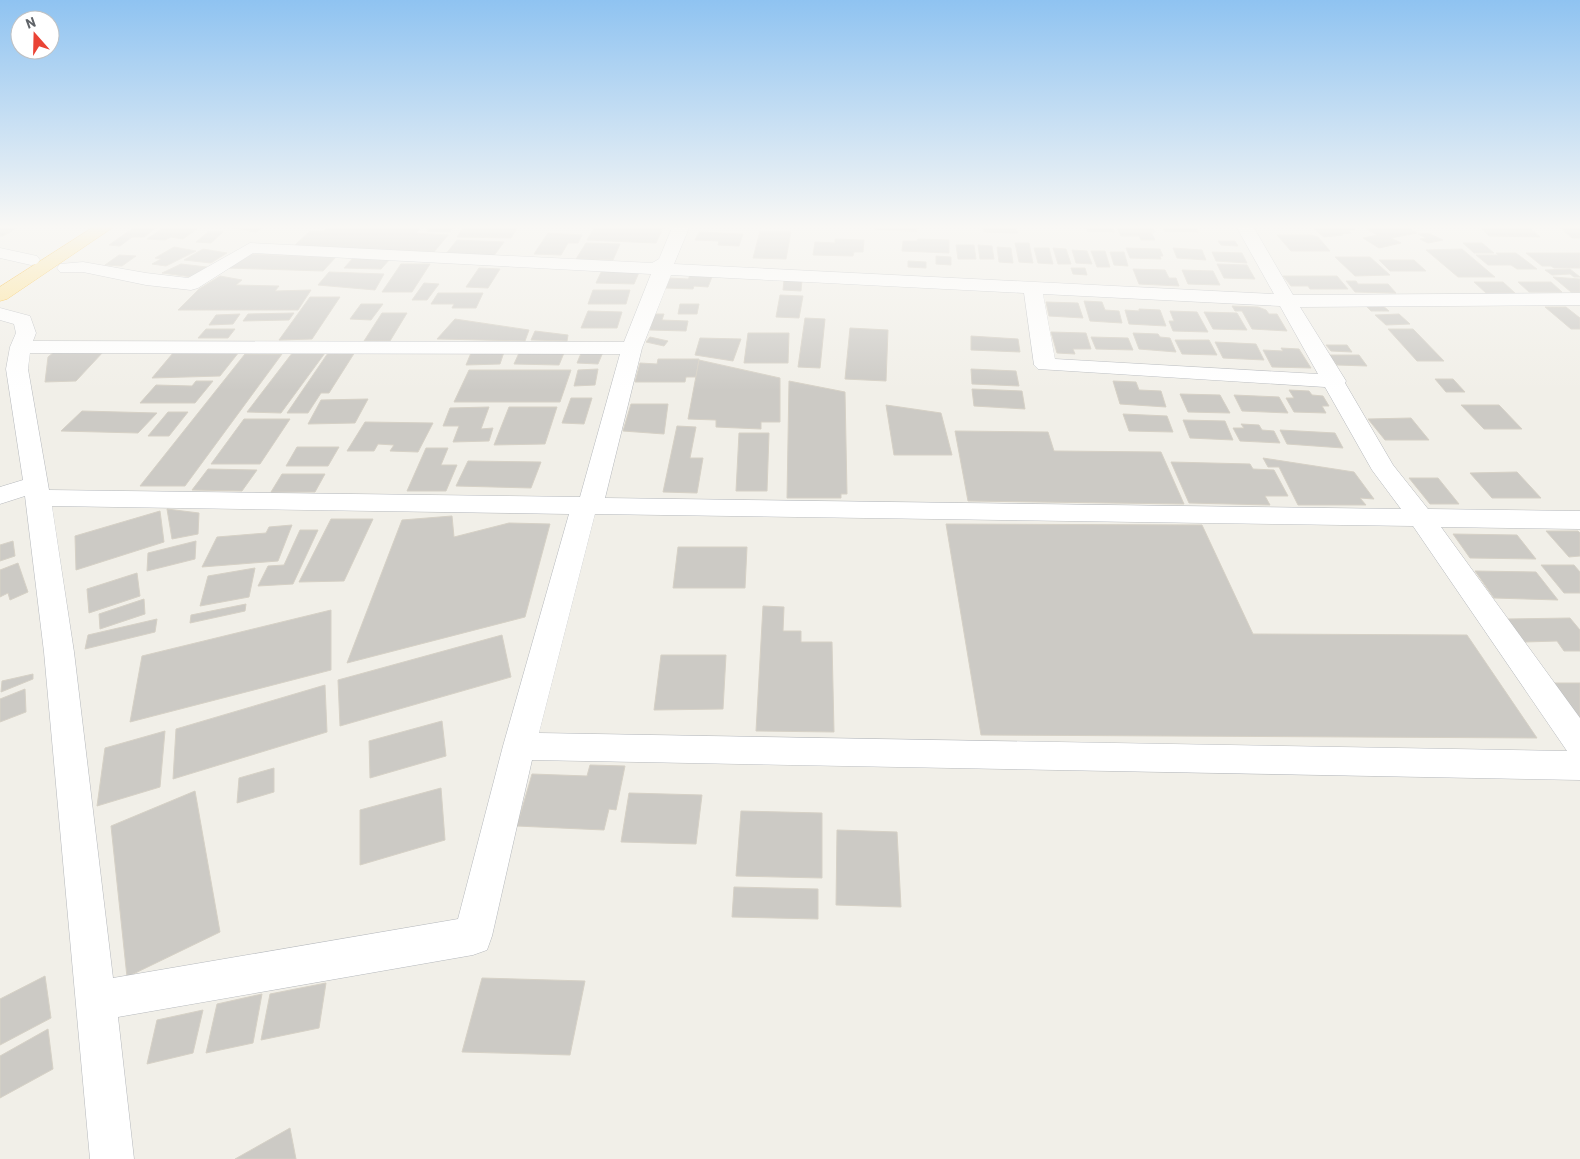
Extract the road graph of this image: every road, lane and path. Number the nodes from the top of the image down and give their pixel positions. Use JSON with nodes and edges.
{"nodes":[{"id":1,"x":20,"y":282,"type":"edge"},
{"id":2,"x":174,"y":282,"type":"edge"},
{"id":3,"x":194,"y":282,"type":"edge"},
{"id":4,"x":657,"y":282,"type":"edge"},
{"id":5,"x":924,"y":282,"type":"edge"},
{"id":6,"x":1278,"y":282,"type":"edge"},
{"id":7,"x":1033,"y":288,"type":"junction"},
{"id":8,"x":0,"y":295,"type":"edge"},
{"id":9,"x":1580,"y":299,"type":"edge"},
{"id":10,"x":1289,"y":301,"type":"junction"},
{"id":11,"x":0,"y":314,"type":"edge"},
{"id":12,"x":20,"y":347,"type":"junction"},
{"id":13,"x":632,"y":348,"type":"junction"},
{"id":14,"x":1335,"y":381,"type":"junction"},
{"id":15,"x":37,"y":491,"type":"junction"},
{"id":16,"x":0,"y":496,"type":"edge"},
{"id":17,"x":587,"y":507,"type":"junction"},
{"id":18,"x":1422,"y":518,"type":"junction"},
{"id":19,"x":1580,"y":520,"type":"edge"},
{"id":20,"x":1580,"y":744,"type":"edge"},
{"id":21,"x":520,"y":746,"type":"junction"},
{"id":22,"x":1580,"y":766,"type":"edge"},
{"id":23,"x":95,"y":1001,"type":"junction"},
{"id":24,"x":112,"y":1159,"type":"edge"}],
"edges":[{"from":1,"to":8,"type":"highway"},
{"from":2,"to":3,"type":"street"},
{"from":4,"to":13,"type":"street"},
{"from":5,"to":7,"type":"street"},
{"from":6,"to":10,"type":"street"},
{"from":7,"to":10,"type":"street"},
{"from":7,"to":14,"type":"street"},
{"from":9,"to":10,"type":"street"},
{"from":10,"to":14,"type":"street"},
{"from":11,"to":12,"type":"street"},
{"from":12,"to":13,"type":"street"},
{"from":12,"to":15,"type":"street"},
{"from":13,"to":17,"type":"street"},
{"from":14,"to":18,"type":"street"},
{"from":15,"to":16,"type":"street"},
{"from":15,"to":17,"type":"street"},
{"from":15,"to":23,"type":"street"},
{"from":17,"to":18,"type":"street"},
{"from":17,"to":21,"type":"street"},
{"from":18,"to":19,"type":"street"},
{"from":18,"to":20,"type":"street"},
{"from":21,"to":22,"type":"street"},
{"from":21,"to":23,"type":"street"},
{"from":23,"to":24,"type":"street"}]}
